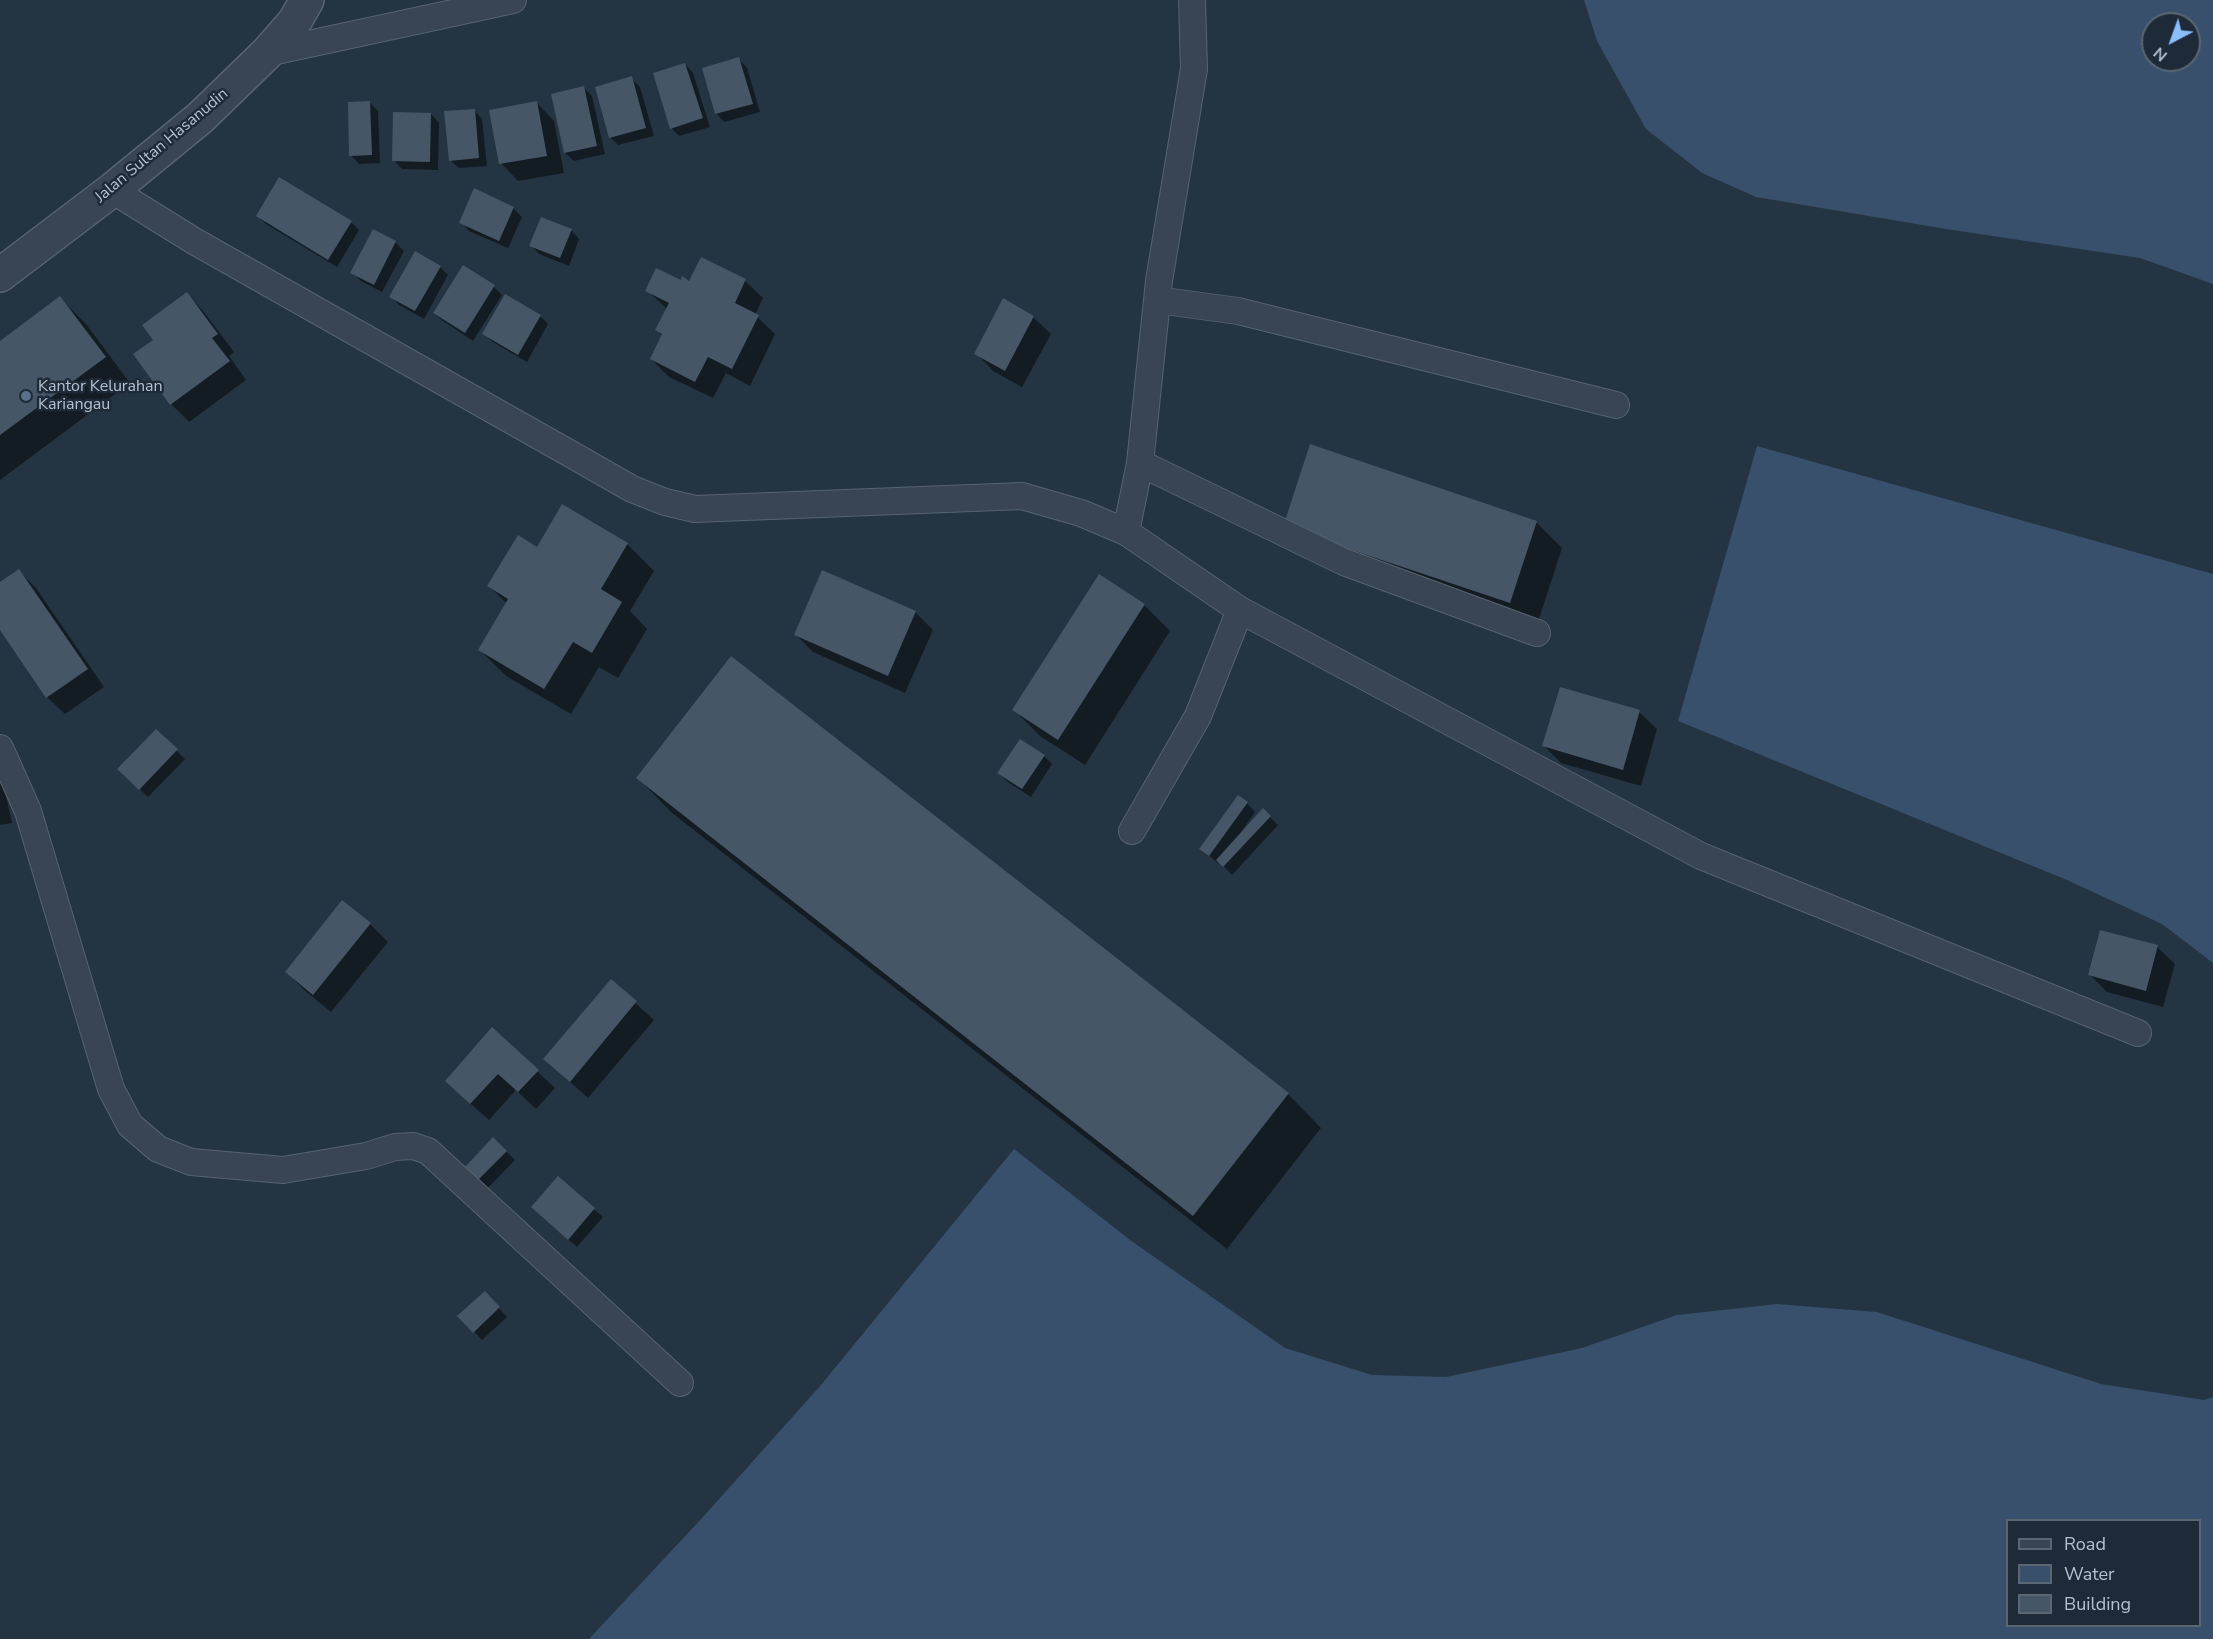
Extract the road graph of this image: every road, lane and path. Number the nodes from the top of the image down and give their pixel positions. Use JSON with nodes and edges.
{"nodes":[{"id":1,"x":308,"y":0,"type":"edge"},
{"id":2,"x":513,"y":0,"type":"edge"},
{"id":3,"x":1192,"y":0,"type":"edge"},
{"id":4,"x":267,"y":53,"type":"junction"},
{"id":5,"x":112,"y":190,"type":"junction"},
{"id":6,"x":0,"y":275,"type":"edge"},
{"id":7,"x":1157,"y":300,"type":"junction"},
{"id":8,"x":1616,"y":405,"type":"dead end"},
{"id":9,"x":1140,"y":463,"type":"junction"},
{"id":10,"x":1126,"y":532,"type":"junction"},
{"id":11,"x":1240,"y":610,"type":"junction"},
{"id":12,"x":1537,"y":633,"type":"dead end"},
{"id":13,"x":0,"y":748,"type":"edge"},
{"id":14,"x":1132,"y":831,"type":"dead end"},
{"id":15,"x":2138,"y":1033,"type":"dead end"},
{"id":16,"x":680,"y":1383,"type":"dead end"}],
"edges":[{"from":1,"to":4,"type":"street","name":"Jalan Sultan Hasanudin"},
{"from":2,"to":4,"type":"lane"},
{"from":3,"to":7,"type":"lane"},
{"from":4,"to":5,"type":"street","name":"Jalan Sultan Hasanudin"},
{"from":5,"to":6,"type":"street","name":"Jalan Sultan Hasanudin"},
{"from":5,"to":10,"type":"lane"},
{"from":7,"to":8,"type":"lane"},
{"from":7,"to":9,"type":"lane"},
{"from":9,"to":10,"type":"lane"},
{"from":9,"to":12,"type":"lane"},
{"from":10,"to":11,"type":"lane"},
{"from":11,"to":14,"type":"lane"},
{"from":11,"to":15,"type":"lane"},
{"from":13,"to":16,"type":"lane"}]}
